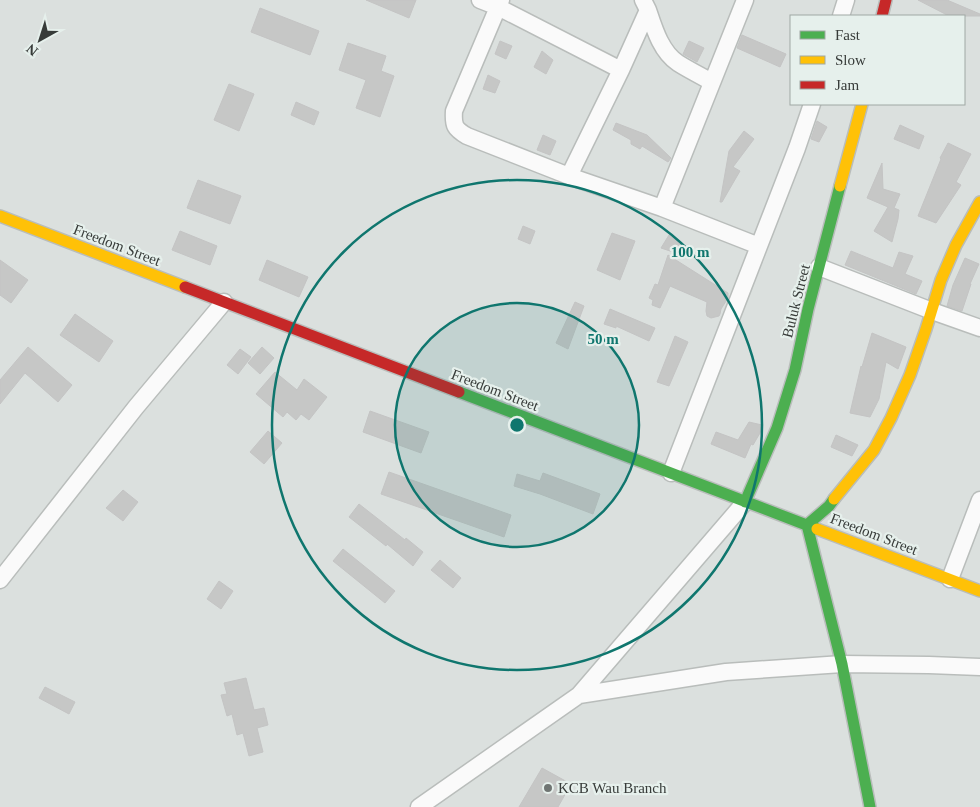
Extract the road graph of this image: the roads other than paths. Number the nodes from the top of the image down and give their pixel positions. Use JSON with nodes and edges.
{"nodes":[{"id":1,"x":480,"y":0,"type":"edge"},
{"id":2,"x":745,"y":0,"type":"edge"},
{"id":3,"x":846,"y":0,"type":"edge"},
{"id":4,"x":886,"y":0,"type":"edge"},
{"id":5,"x":499,"y":4,"type":"edge"},
{"id":6,"x":645,"y":5,"type":"edge"},
{"id":7,"x":841,"y":15,"type":"edge"},
{"id":8,"x":882,"y":15,"type":"edge"},
{"id":9,"x":621,"y":70,"type":"junction"},
{"id":10,"x":712,"y":82,"type":"junction"},
{"id":11,"x":812,"y":105,"type":"edge"},
{"id":12,"x":862,"y":105,"type":"edge"},
{"id":13,"x":569,"y":176,"type":"junction"},
{"id":14,"x":980,"y":202,"type":"edge"},
{"id":15,"x":662,"y":208,"type":"junction"},
{"id":16,"x":0,"y":216,"type":"edge"},
{"id":17,"x":758,"y":246,"type":"junction"},
{"id":18,"x":819,"y":267,"type":"junction"},
{"id":19,"x":224,"y":302,"type":"junction"},
{"id":20,"x":932,"y":311,"type":"junction"},
{"id":21,"x":980,"y":328,"type":"edge"},
{"id":22,"x":671,"y":474,"type":"junction"},
{"id":23,"x":980,"y":500,"type":"edge"},
{"id":24,"x":745,"y":502,"type":"junction"},
{"id":25,"x":807,"y":525,"type":"junction"},
{"id":26,"x":950,"y":579,"type":"junction"},
{"id":27,"x":0,"y":580,"type":"edge"},
{"id":28,"x":980,"y":591,"type":"edge"},
{"id":29,"x":842,"y":664,"type":"junction"},
{"id":30,"x":980,"y":667,"type":"edge"},
{"id":31,"x":579,"y":695,"type":"junction"},
{"id":32,"x":419,"y":807,"type":"edge"},
{"id":33,"x":870,"y":807,"type":"edge"}],
"edges":[{"from":1,"to":5,"type":"street"},
{"from":2,"to":10,"type":"street"},
{"from":3,"to":7,"type":"street"},
{"from":4,"to":8,"type":"street"},
{"from":5,"to":9,"type":"street"},
{"from":5,"to":13,"type":"street"},
{"from":6,"to":9,"type":"street"},
{"from":6,"to":10,"type":"street"},
{"from":9,"to":13,"type":"street"},
{"from":10,"to":15,"type":"street"},
{"from":11,"to":17,"type":"street"},
{"from":12,"to":18,"type":"street","name":"Buluk Street"},
{"from":13,"to":15,"type":"street"},
{"from":14,"to":20,"type":"street"},
{"from":15,"to":17,"type":"street"},
{"from":16,"to":19,"type":"street","name":"Freedom Street"},
{"from":17,"to":22,"type":"street"},
{"from":18,"to":20,"type":"street"},
{"from":18,"to":24,"type":"street","name":"Buluk Street"},
{"from":19,"to":22,"type":"street","name":"Freedom Street"},
{"from":19,"to":27,"type":"street"},
{"from":20,"to":21,"type":"street"},
{"from":20,"to":25,"type":"street"},
{"from":22,"to":24,"type":"street","name":"Freedom Street"},
{"from":23,"to":26,"type":"street"},
{"from":24,"to":25,"type":"street","name":"Freedom Street"},
{"from":24,"to":31,"type":"street"},
{"from":25,"to":26,"type":"street","name":"Freedom Street"},
{"from":25,"to":29,"type":"street"},
{"from":26,"to":28,"type":"street","name":"Freedom Street"},
{"from":29,"to":30,"type":"street"},
{"from":29,"to":31,"type":"street"},
{"from":29,"to":33,"type":"street"},
{"from":31,"to":32,"type":"street"}]}
